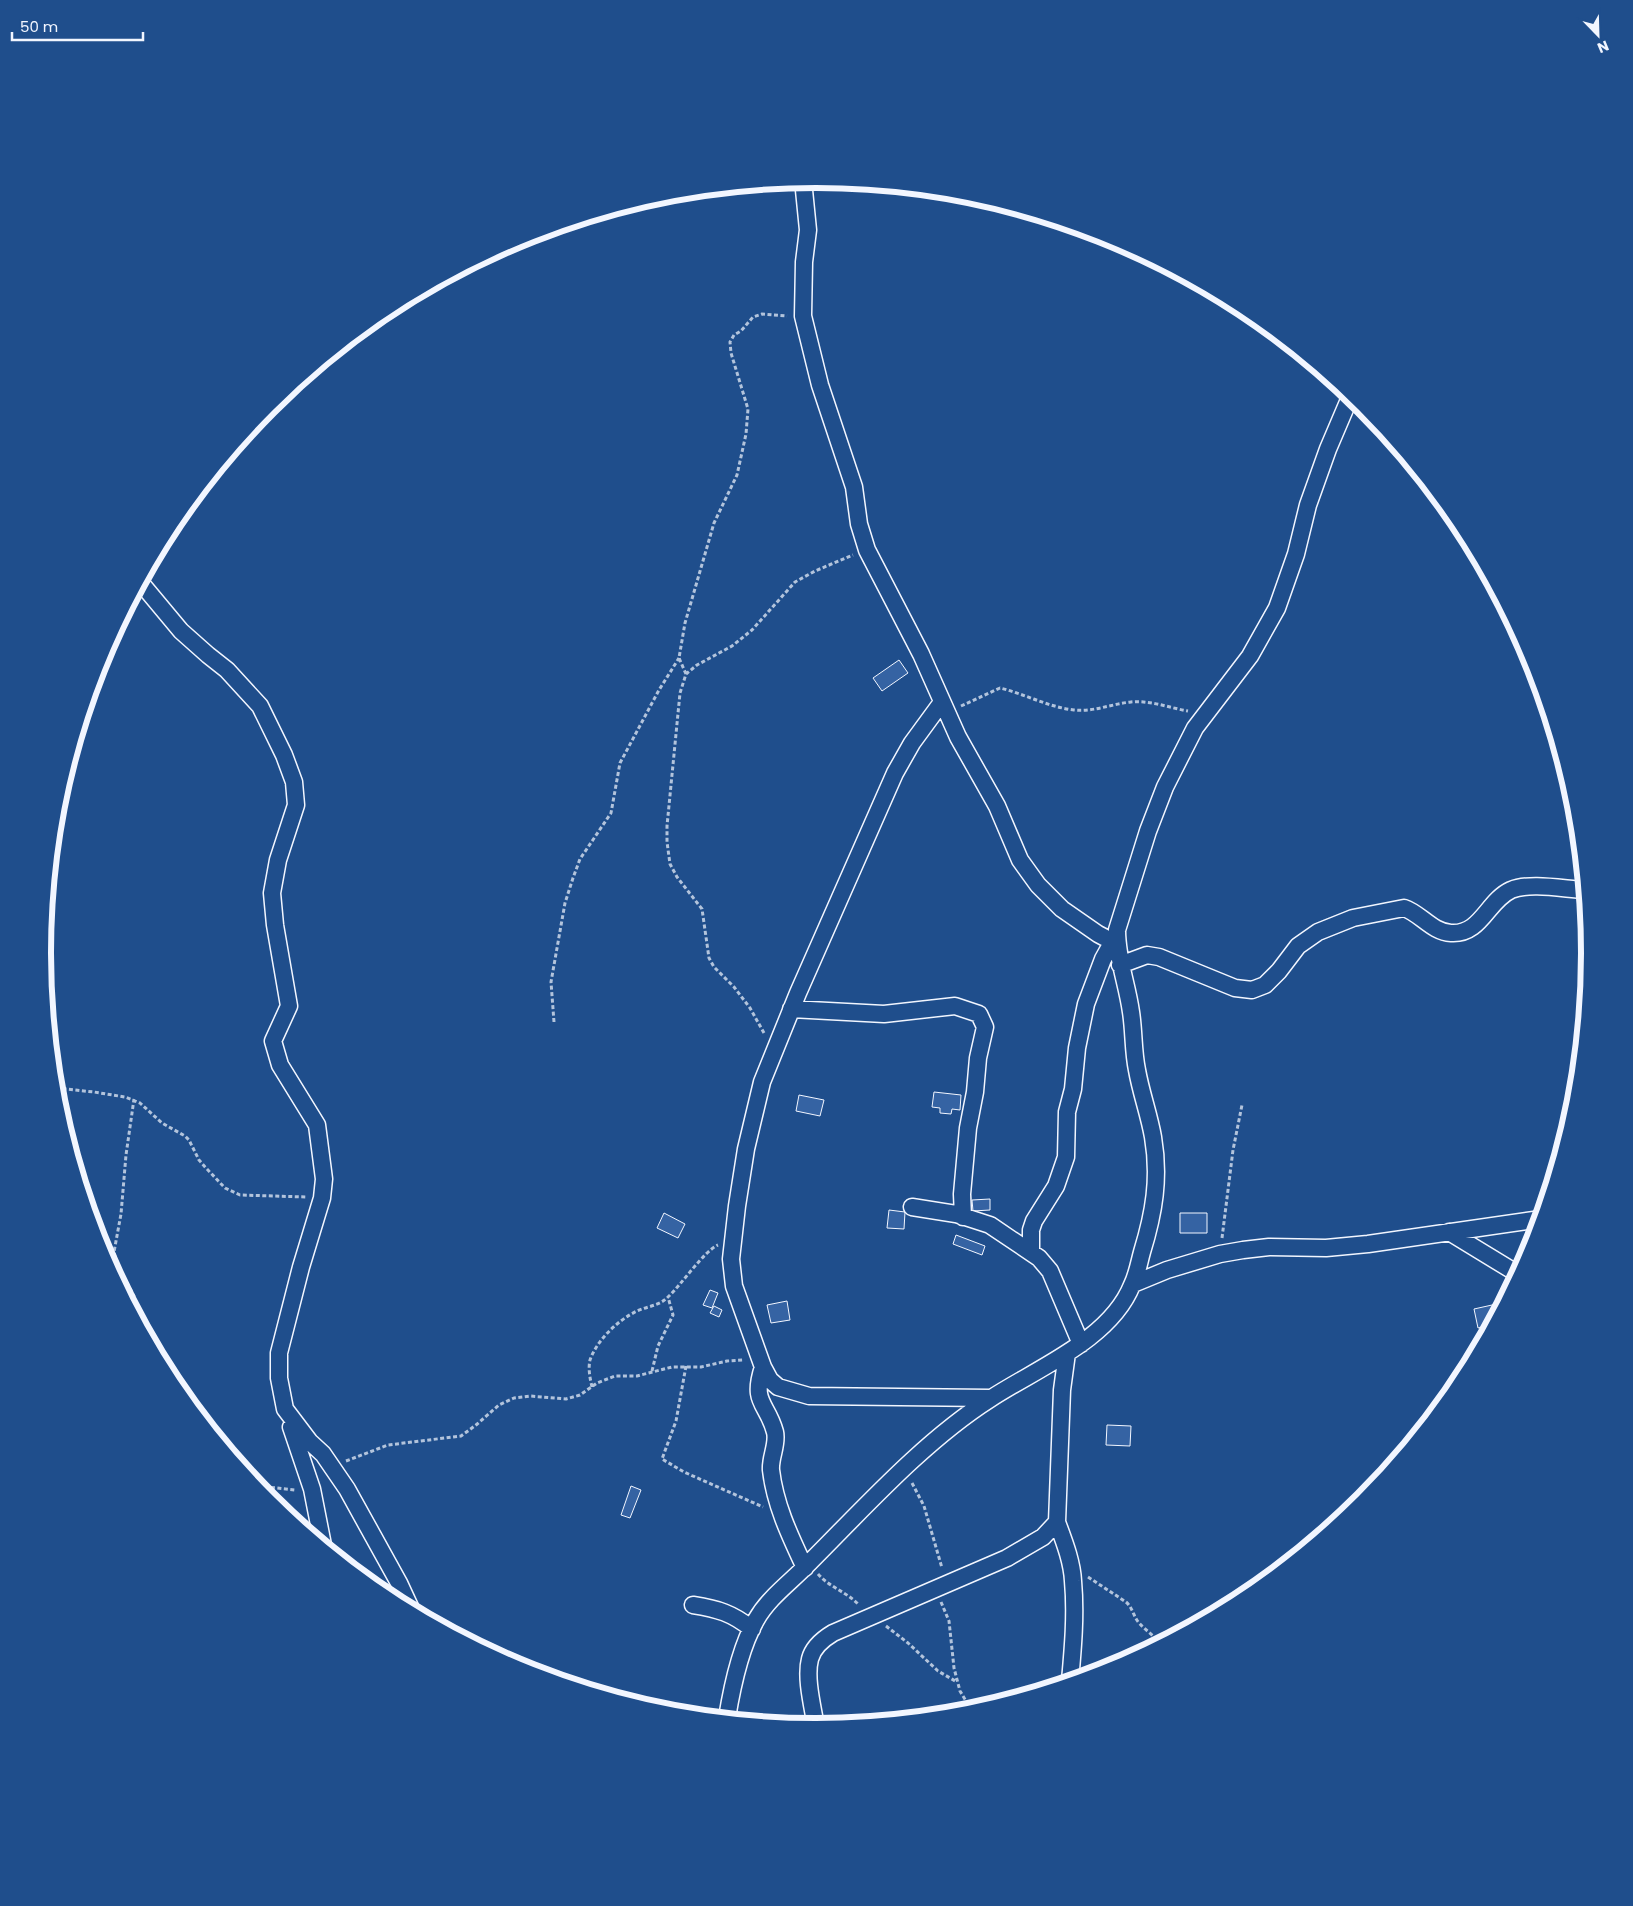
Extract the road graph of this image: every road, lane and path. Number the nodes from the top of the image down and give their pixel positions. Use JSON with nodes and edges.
{"nodes":[{"id":1,"x":804,"y":188,"type":"edge"},
{"id":2,"x":803,"y":316,"type":"junction"},
{"id":3,"x":1348,"y":403,"type":"edge"},
{"id":4,"x":867,"y":550,"type":"junction"},
{"id":5,"x":145,"y":587,"type":"edge"},
{"id":6,"x":679,"y":658,"type":"junction"},
{"id":7,"x":686,"y":674,"type":"junction"},
{"id":8,"x":944,"y":706,"type":"junction"},
{"id":9,"x":1206,"y":713,"type":"junction"},
{"id":10,"x":1579,"y":890,"type":"edge"},
{"id":11,"x":1115,"y":943,"type":"junction"},
{"id":12,"x":1120,"y":966,"type":"junction"},
{"id":13,"x":791,"y":1010,"type":"junction"},
{"id":14,"x":554,"y":1022,"type":"dead end"},
{"id":15,"x":774,"y":1052,"type":"junction"},
{"id":16,"x":64,"y":1089,"type":"edge"},
{"id":17,"x":134,"y":1099,"type":"junction"},
{"id":18,"x":1242,"y":1105,"type":"dead end"},
{"id":19,"x":322,"y":1198,"type":"junction"},
{"id":20,"x":912,"y":1207,"type":"dead end"},
{"id":21,"x":963,"y":1217,"type":"junction"},
{"id":22,"x":1533,"y":1220,"type":"edge"},
{"id":23,"x":1449,"y":1232,"type":"junction"},
{"id":24,"x":733,"y":1243,"type":"junction"},
{"id":25,"x":1031,"y":1252,"type":"junction"},
{"id":26,"x":1220,"y":1254,"type":"junction"},
{"id":27,"x":116,"y":1259,"type":"edge"},
{"id":28,"x":1512,"y":1270,"type":"edge"},
{"id":29,"x":123,"y":1276,"type":"edge"},
{"id":30,"x":1133,"y":1284,"type":"junction"},
{"id":31,"x":133,"y":1297,"type":"edge"},
{"id":32,"x":668,"y":1297,"type":"junction"},
{"id":33,"x":1074,"y":1348,"type":"junction"},
{"id":34,"x":686,"y":1366,"type":"junction"},
{"id":35,"x":763,"y":1369,"type":"junction"},
{"id":36,"x":652,"y":1371,"type":"junction"},
{"id":37,"x":592,"y":1388,"type":"junction"},
{"id":38,"x":990,"y":1398,"type":"junction"},
{"id":39,"x":285,"y":1409,"type":"junction"},
{"id":40,"x":333,"y":1467,"type":"junction"},
{"id":41,"x":904,"y":1469,"type":"junction"},
{"id":42,"x":269,"y":1487,"type":"edge"},
{"id":43,"x":313,"y":1492,"type":"junction"},
{"id":44,"x":782,"y":1516,"type":"junction"},
{"id":45,"x":1057,"y":1522,"type":"junction"},
{"id":46,"x":322,"y":1536,"type":"edge"},
{"id":47,"x":807,"y":1565,"type":"junction"},
{"id":48,"x":1071,"y":1570,"type":"junction"},
{"id":49,"x":941,"y":1587,"type":"junction"},
{"id":50,"x":405,"y":1598,"type":"edge"},
{"id":51,"x":693,"y":1604,"type":"dead end"},
{"id":52,"x":873,"y":1616,"type":"junction"},
{"id":53,"x":752,"y":1629,"type":"junction"},
{"id":54,"x":1155,"y":1639,"type":"edge"},
{"id":55,"x":1071,"y":1675,"type":"edge"},
{"id":56,"x":958,"y":1682,"type":"junction"},
{"id":57,"x":968,"y":1704,"type":"edge"},
{"id":58,"x":728,"y":1713,"type":"edge"},
{"id":59,"x":815,"y":1718,"type":"edge"}],
"edges":[{"from":1,"to":2,"type":"street"},
{"from":2,"to":4,"type":"street"},
{"from":2,"to":6,"type":"path"},
{"from":3,"to":9,"type":"street"},
{"from":4,"to":7,"type":"path"},
{"from":4,"to":8,"type":"street"},
{"from":5,"to":19,"type":"street"},
{"from":6,"to":7,"type":"path"},
{"from":6,"to":14,"type":"path"},
{"from":7,"to":15,"type":"path"},
{"from":8,"to":9,"type":"path"},
{"from":8,"to":11,"type":"street"},
{"from":8,"to":13,"type":"street"},
{"from":9,"to":11,"type":"street"},
{"from":10,"to":12,"type":"street"},
{"from":11,"to":12,"type":"street"},
{"from":11,"to":25,"type":"street"},
{"from":12,"to":30,"type":"street"},
{"from":13,"to":15,"type":"street"},
{"from":13,"to":21,"type":"street"},
{"from":15,"to":24,"type":"street"},
{"from":16,"to":17,"type":"path"},
{"from":17,"to":19,"type":"path"},
{"from":17,"to":27,"type":"path"},
{"from":18,"to":26,"type":"path"},
{"from":19,"to":39,"type":"street"},
{"from":20,"to":21,"type":"street"},
{"from":21,"to":25,"type":"street"},
{"from":22,"to":23,"type":"street"},
{"from":23,"to":26,"type":"street"},
{"from":23,"to":28,"type":"street"},
{"from":24,"to":32,"type":"path"},
{"from":24,"to":35,"type":"street"},
{"from":25,"to":33,"type":"street"},
{"from":26,"to":30,"type":"street"},
{"from":29,"to":31,"type":"path"},
{"from":30,"to":33,"type":"street"},
{"from":32,"to":36,"type":"path"},
{"from":32,"to":37,"type":"path"},
{"from":33,"to":38,"type":"street"},
{"from":33,"to":45,"type":"street"},
{"from":34,"to":35,"type":"path"},
{"from":34,"to":36,"type":"path"},
{"from":34,"to":44,"type":"path"},
{"from":35,"to":38,"type":"street"},
{"from":35,"to":44,"type":"street"},
{"from":36,"to":37,"type":"path"},
{"from":37,"to":40,"type":"path"},
{"from":38,"to":41,"type":"street"},
{"from":39,"to":40,"type":"street"},
{"from":39,"to":43,"type":"street"},
{"from":40,"to":50,"type":"street"},
{"from":41,"to":47,"type":"street"},
{"from":41,"to":49,"type":"path"},
{"from":42,"to":43,"type":"path"},
{"from":43,"to":46,"type":"street"},
{"from":44,"to":47,"type":"street"},
{"from":45,"to":48,"type":"street"},
{"from":45,"to":49,"type":"street"},
{"from":47,"to":52,"type":"path"},
{"from":47,"to":53,"type":"street"},
{"from":48,"to":54,"type":"path"},
{"from":48,"to":55,"type":"street"},
{"from":49,"to":52,"type":"street"},
{"from":49,"to":56,"type":"path"},
{"from":51,"to":53,"type":"street"},
{"from":52,"to":56,"type":"path"},
{"from":52,"to":59,"type":"street"},
{"from":53,"to":58,"type":"street"},
{"from":56,"to":57,"type":"path"}]}
